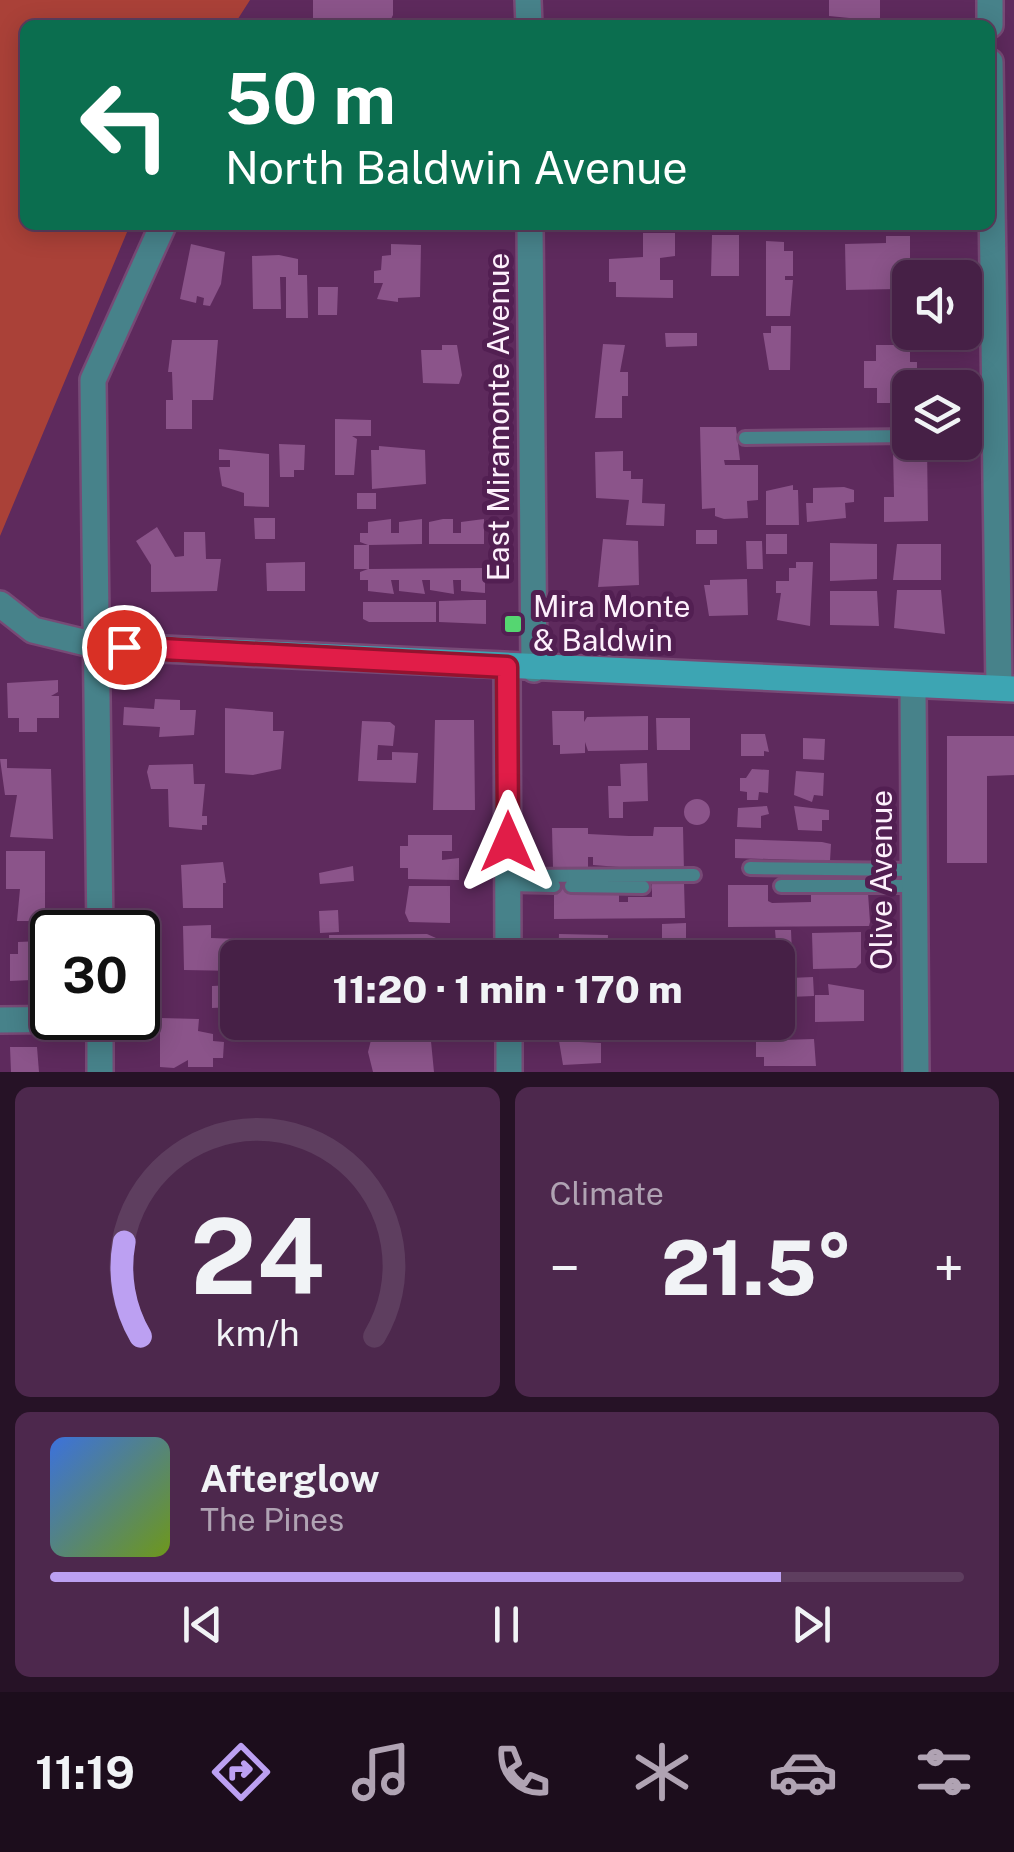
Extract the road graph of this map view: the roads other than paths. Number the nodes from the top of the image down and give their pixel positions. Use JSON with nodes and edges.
{"nodes":[{"id":1,"x":161,"y":230,"type":"edge"},
{"id":2,"x":530,"y":230,"type":"edge"},
{"id":3,"x":993,"y":230,"type":"edge"},
{"id":4,"x":982,"y":435,"type":"edge"},
{"id":5,"x":996,"y":435,"type":"junction"},
{"id":6,"x":892,"y":436,"type":"edge"},
{"id":7,"x":745,"y":438,"type":"dead end"},
{"id":8,"x":0,"y":604,"type":"edge"},
{"id":9,"x":99,"y":646,"type":"junction"},
{"id":10,"x":507,"y":667,"type":"junction"},
{"id":11,"x":534,"y":668,"type":"junction"},
{"id":12,"x":913,"y":688,"type":"junction"},
{"id":13,"x":1007,"y":689,"type":"edge"},
{"id":14,"x":750,"y":868,"type":"dead end"},
{"id":15,"x":694,"y":875,"type":"dead end"},
{"id":16,"x":915,"y":878,"type":"junction"},
{"id":17,"x":508,"y":881,"type":"junction"},
{"id":18,"x":554,"y":886,"type":"dead end"},
{"id":19,"x":571,"y":886,"type":"dead end"},
{"id":20,"x":781,"y":886,"type":"dead end"},
{"id":21,"x":644,"y":887,"type":"dead end"},
{"id":22,"x":100,"y":910,"type":"edge"},
{"id":23,"x":508,"y":940,"type":"edge"},
{"id":24,"x":30,"y":1019,"type":"edge"},
{"id":25,"x":0,"y":1020,"type":"edge"},
{"id":26,"x":100,"y":1040,"type":"edge"},
{"id":27,"x":509,"y":1040,"type":"edge"},
{"id":28,"x":100,"y":1072,"type":"edge"},
{"id":29,"x":509,"y":1072,"type":"edge"},
{"id":30,"x":916,"y":1072,"type":"edge"}],
"edges":[{"from":1,"to":9,"type":"street"},
{"from":2,"to":11,"type":"street","name":"East Miramonte Avenue"},
{"from":3,"to":5,"type":"street"},
{"from":4,"to":5,"type":"lane"},
{"from":5,"to":13,"type":"street"},
{"from":6,"to":7,"type":"lane"},
{"from":8,"to":9,"type":"street"},
{"from":9,"to":10,"type":"street"},
{"from":9,"to":22,"type":"street"},
{"from":10,"to":11,"type":"street"},
{"from":10,"to":17,"type":"street"},
{"from":11,"to":12,"type":"street"},
{"from":12,"to":13,"type":"street"},
{"from":12,"to":16,"type":"street","name":"Olive Avenue"},
{"from":14,"to":16,"type":"lane"},
{"from":15,"to":17,"type":"lane"},
{"from":16,"to":20,"type":"lane"},
{"from":16,"to":30,"type":"street","name":"Olive Avenue"},
{"from":17,"to":18,"type":"lane"},
{"from":17,"to":23,"type":"street"},
{"from":19,"to":21,"type":"lane"},
{"from":24,"to":25,"type":"street"},
{"from":26,"to":28,"type":"street"},
{"from":27,"to":29,"type":"street"}]}
